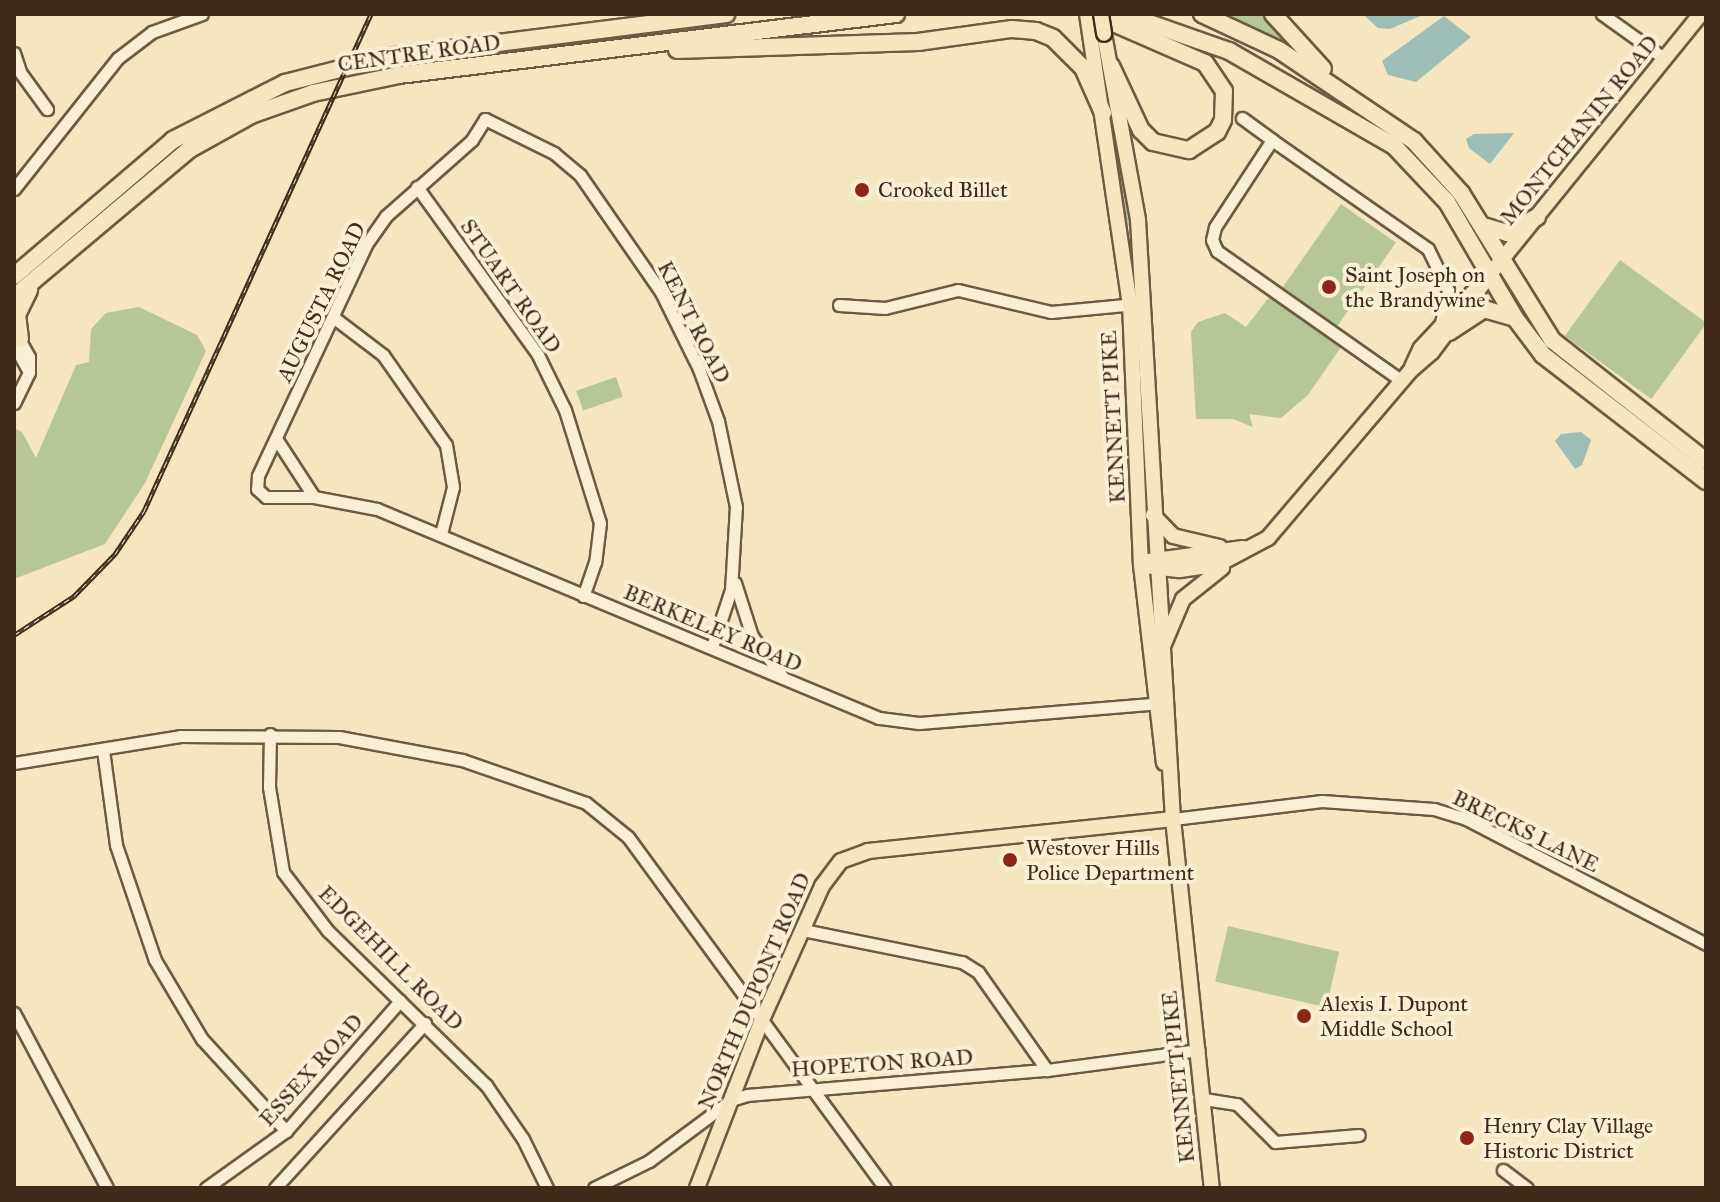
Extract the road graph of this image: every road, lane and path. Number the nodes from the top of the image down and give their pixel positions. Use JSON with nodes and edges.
{"nodes":[{"id":1,"x":202,"y":14,"type":"edge"},
{"id":2,"x":668,"y":14,"type":"edge"},
{"id":3,"x":726,"y":14,"type":"edge"},
{"id":4,"x":896,"y":14,"type":"edge"},
{"id":5,"x":1100,"y":14,"type":"edge"},
{"id":6,"x":1202,"y":14,"type":"edge"},
{"id":7,"x":1273,"y":14,"type":"edge"},
{"id":8,"x":1602,"y":14,"type":"edge"},
{"id":9,"x":1701,"y":14,"type":"edge"},
{"id":10,"x":1092,"y":23,"type":"edge"},
{"id":11,"x":554,"y":35,"type":"junction"},
{"id":12,"x":597,"y":51,"type":"junction"},
{"id":13,"x":14,"y":53,"type":"edge"},
{"id":14,"x":1665,"y":59,"type":"junction"},
{"id":15,"x":1111,"y":66,"type":"junction"},
{"id":16,"x":1353,"y":97,"type":"junction"},
{"id":17,"x":47,"y":109,"type":"dead end"},
{"id":18,"x":1103,"y":113,"type":"junction"},
{"id":19,"x":1242,"y":118,"type":"dead end"},
{"id":20,"x":485,"y":119,"type":"joint"},
{"id":21,"x":1272,"y":140,"type":"junction"},
{"id":22,"x":417,"y":187,"type":"junction"},
{"id":23,"x":14,"y":189,"type":"edge"},
{"id":24,"x":1537,"y":217,"type":"junction"},
{"id":25,"x":1483,"y":226,"type":"junction"},
{"id":26,"x":39,"y":255,"type":"junction"},
{"id":27,"x":1502,"y":260,"type":"junction"},
{"id":28,"x":14,"y":266,"type":"edge"},
{"id":29,"x":1491,"y":273,"type":"junction"},
{"id":30,"x":38,"y":275,"type":"junction"},
{"id":31,"x":14,"y":276,"type":"edge"},
{"id":32,"x":14,"y":297,"type":"edge"},
{"id":33,"x":1136,"y":304,"type":"junction"},
{"id":34,"x":839,"y":305,"type":"dead end"},
{"id":35,"x":333,"y":317,"type":"junction"},
{"id":36,"x":1515,"y":318,"type":"junction"},
{"id":37,"x":1443,"y":331,"type":"junction"},
{"id":38,"x":16,"y":338,"type":"edge"},
{"id":39,"x":1406,"y":376,"type":"junction"},
{"id":40,"x":14,"y":403,"type":"edge"},
{"id":41,"x":1607,"y":408,"type":"junction"},
{"id":42,"x":277,"y":440,"type":"junction"},
{"id":43,"x":1705,"y":458,"type":"edge"},
{"id":44,"x":1706,"y":481,"type":"edge"},
{"id":45,"x":257,"y":489,"type":"joint"},
{"id":46,"x":314,"y":497,"type":"junction"},
{"id":47,"x":1153,"y":515,"type":"junction"},
{"id":48,"x":441,"y":534,"type":"junction"},
{"id":49,"x":1243,"y":552,"type":"junction"},
{"id":50,"x":1150,"y":564,"type":"junction"},
{"id":51,"x":734,"y":566,"type":"junction"},
{"id":52,"x":583,"y":596,"type":"junction"},
{"id":53,"x":712,"y":647,"type":"junction"},
{"id":54,"x":1162,"y":656,"type":"junction"},
{"id":55,"x":787,"y":680,"type":"junction"},
{"id":56,"x":1161,"y":703,"type":"junction"},
{"id":57,"x":270,"y":734,"type":"junction"},
{"id":58,"x":103,"y":750,"type":"junction"},
{"id":59,"x":14,"y":763,"type":"edge"},
{"id":60,"x":1173,"y":819,"type":"junction"},
{"id":61,"x":803,"y":930,"type":"junction"},
{"id":62,"x":1706,"y":944,"type":"edge"},
{"id":63,"x":400,"y":1001,"type":"junction"},
{"id":64,"x":14,"y":1013,"type":"edge"},
{"id":65,"x":761,"y":1022,"type":"junction"},
{"id":66,"x":425,"y":1023,"type":"junction"},
{"id":67,"x":1199,"y":1050,"type":"junction"},
{"id":68,"x":1047,"y":1070,"type":"junction"},
{"id":69,"x":814,"y":1091,"type":"junction"},
{"id":70,"x":1204,"y":1099,"type":"junction"},
{"id":71,"x":731,"y":1100,"type":"junction"},
{"id":72,"x":286,"y":1131,"type":"junction"},
{"id":73,"x":1359,"y":1135,"type":"dead end"},
{"id":74,"x":1503,"y":1170,"type":"dead end"},
{"id":75,"x":107,"y":1188,"type":"edge"},
{"id":76,"x":206,"y":1188,"type":"edge"},
{"id":77,"x":275,"y":1188,"type":"edge"},
{"id":78,"x":546,"y":1188,"type":"edge"},
{"id":79,"x":594,"y":1188,"type":"edge"},
{"id":80,"x":697,"y":1188,"type":"edge"},
{"id":81,"x":885,"y":1188,"type":"edge"},
{"id":82,"x":1212,"y":1188,"type":"edge"},
{"id":83,"x":1527,"y":1188,"type":"edge"}],
"edges":[{"from":1,"to":23,"type":"street"},
{"from":2,"to":11,"type":"highway"},
{"from":3,"to":11,"type":"highway","name":"CENTRE ROAD"},
{"from":4,"to":12,"type":"highway","name":"CENTRE ROAD"},
{"from":5,"to":10,"type":"main road","name":"KENNETT PIKE","bridge":true},
{"from":5,"to":29,"type":"highway"},
{"from":6,"to":16,"type":"highway"},
{"from":7,"to":16,"type":"highway"},
{"from":8,"to":14,"type":"street"},
{"from":9,"to":14,"type":"main road","name":"MONTCHANIN ROAD"},
{"from":10,"to":15,"type":"main road","name":"KENNETT PIKE"},
{"from":10,"to":15,"type":"highway"},
{"from":10,"to":18,"type":"main road","name":"KENNETT PIKE"},
{"from":11,"to":26,"type":"highway","name":"CENTRE ROAD"},
{"from":12,"to":18,"type":"highway"},
{"from":12,"to":30,"type":"highway","name":"CENTRE ROAD"},
{"from":13,"to":17,"type":"street"},
{"from":14,"to":24,"type":"main road","name":"MONTCHANIN ROAD"},
{"from":15,"to":33,"type":"main road","name":"KENNETT PIKE"},
{"from":16,"to":25,"type":"highway"},
{"from":18,"to":33,"type":"main road","name":"KENNETT PIKE"},
{"from":19,"to":21,"type":"street"},
{"from":20,"to":22,"type":"street","name":"AUGUSTA ROAD"},
{"from":20,"to":51,"type":"street","name":"KENT ROAD"},
{"from":21,"to":37,"type":"street"},
{"from":21,"to":39,"type":"street"},
{"from":22,"to":35,"type":"street","name":"AUGUSTA ROAD"},
{"from":22,"to":52,"type":"street","name":"STUART ROAD"},
{"from":24,"to":25,"type":"highway"},
{"from":24,"to":27,"type":"main road","name":"MONTCHANIN ROAD"},
{"from":25,"to":27,"type":"highway"},
{"from":26,"to":28,"type":"highway"},
{"from":26,"to":31,"type":"highway","name":"CENTRE ROAD"},
{"from":27,"to":29,"type":"main road","name":"MONTCHANIN ROAD"},
{"from":27,"to":43,"type":"highway"},
{"from":29,"to":36,"type":"highway"},
{"from":29,"to":37,"type":"main road","name":"MONTCHANIN ROAD"},
{"from":30,"to":32,"type":"highway","name":"CENTRE ROAD"},
{"from":30,"to":38,"type":"highway"},
{"from":33,"to":34,"type":"street"},
{"from":33,"to":47,"type":"main road","name":"KENNETT PIKE"},
{"from":33,"to":50,"type":"main road","name":"KENNETT PIKE"},
{"from":35,"to":42,"type":"street","name":"AUGUSTA ROAD"},
{"from":35,"to":48,"type":"street"},
{"from":36,"to":37,"type":"highway"},
{"from":36,"to":41,"type":"highway"},
{"from":37,"to":39,"type":"main road","name":"MONTCHANIN ROAD"},
{"from":38,"to":40,"type":"street"},
{"from":39,"to":49,"type":"main road","name":"MONTCHANIN ROAD"},
{"from":41,"to":43,"type":"highway"},
{"from":41,"to":44,"type":"highway"},
{"from":42,"to":45,"type":"street","name":"AUGUSTA ROAD"},
{"from":42,"to":46,"type":"street"},
{"from":45,"to":46,"type":"street","name":"BERKELEY ROAD"},
{"from":46,"to":48,"type":"street","name":"BERKELEY ROAD"},
{"from":47,"to":49,"type":"main road"},
{"from":47,"to":50,"type":"main road","name":"KENNETT PIKE"},
{"from":48,"to":52,"type":"street","name":"BERKELEY ROAD"},
{"from":49,"to":50,"type":"main road","name":"MONTCHANIN ROAD"},
{"from":49,"to":54,"type":"main road"},
{"from":50,"to":54,"type":"main road","name":"KENNETT PIKE"},
{"from":50,"to":56,"type":"main road","name":"KENNETT PIKE"},
{"from":51,"to":53,"type":"street","name":"KENT ROAD"},
{"from":51,"to":55,"type":"street","name":"KENT ROAD"},
{"from":52,"to":53,"type":"street","name":"BERKELEY ROAD"},
{"from":53,"to":55,"type":"street","name":"BERKELEY ROAD"},
{"from":54,"to":56,"type":"main road","name":"KENNETT PIKE"},
{"from":55,"to":56,"type":"street","name":"BERKELEY ROAD"},
{"from":56,"to":60,"type":"main road","name":"KENNETT PIKE"},
{"from":57,"to":58,"type":"street"},
{"from":57,"to":63,"type":"street","name":"EDGEHILL ROAD"},
{"from":57,"to":65,"type":"street"},
{"from":58,"to":59,"type":"street"},
{"from":58,"to":72,"type":"street"},
{"from":60,"to":61,"type":"main road","name":"NORTH DUPONT ROAD"},
{"from":60,"to":62,"type":"street","name":"BRECKS LANE"},
{"from":60,"to":67,"type":"main road","name":"KENNETT PIKE"},
{"from":61,"to":65,"type":"main road","name":"NORTH DUPONT ROAD"},
{"from":61,"to":68,"type":"street"},
{"from":63,"to":66,"type":"street","name":"EDGEHILL ROAD"},
{"from":63,"to":72,"type":"street","name":"ESSEX ROAD"},
{"from":64,"to":75,"type":"street"},
{"from":65,"to":69,"type":"street"},
{"from":65,"to":71,"type":"main road","name":"NORTH DUPONT ROAD"},
{"from":66,"to":77,"type":"street"},
{"from":66,"to":78,"type":"street","name":"EDGEHILL ROAD"},
{"from":67,"to":68,"type":"street","name":"HOPETON ROAD"},
{"from":67,"to":70,"type":"main road","name":"KENNETT PIKE"},
{"from":68,"to":69,"type":"street","name":"HOPETON ROAD"},
{"from":69,"to":71,"type":"street","name":"HOPETON ROAD"},
{"from":69,"to":81,"type":"street"},
{"from":70,"to":73,"type":"street"},
{"from":70,"to":82,"type":"main road","name":"KENNETT PIKE"},
{"from":71,"to":79,"type":"street","name":"HOPETON ROAD"},
{"from":71,"to":80,"type":"main road","name":"NORTH DUPONT ROAD"},
{"from":72,"to":76,"type":"street","name":"ESSEX ROAD"},
{"from":74,"to":83,"type":"street"}]}
